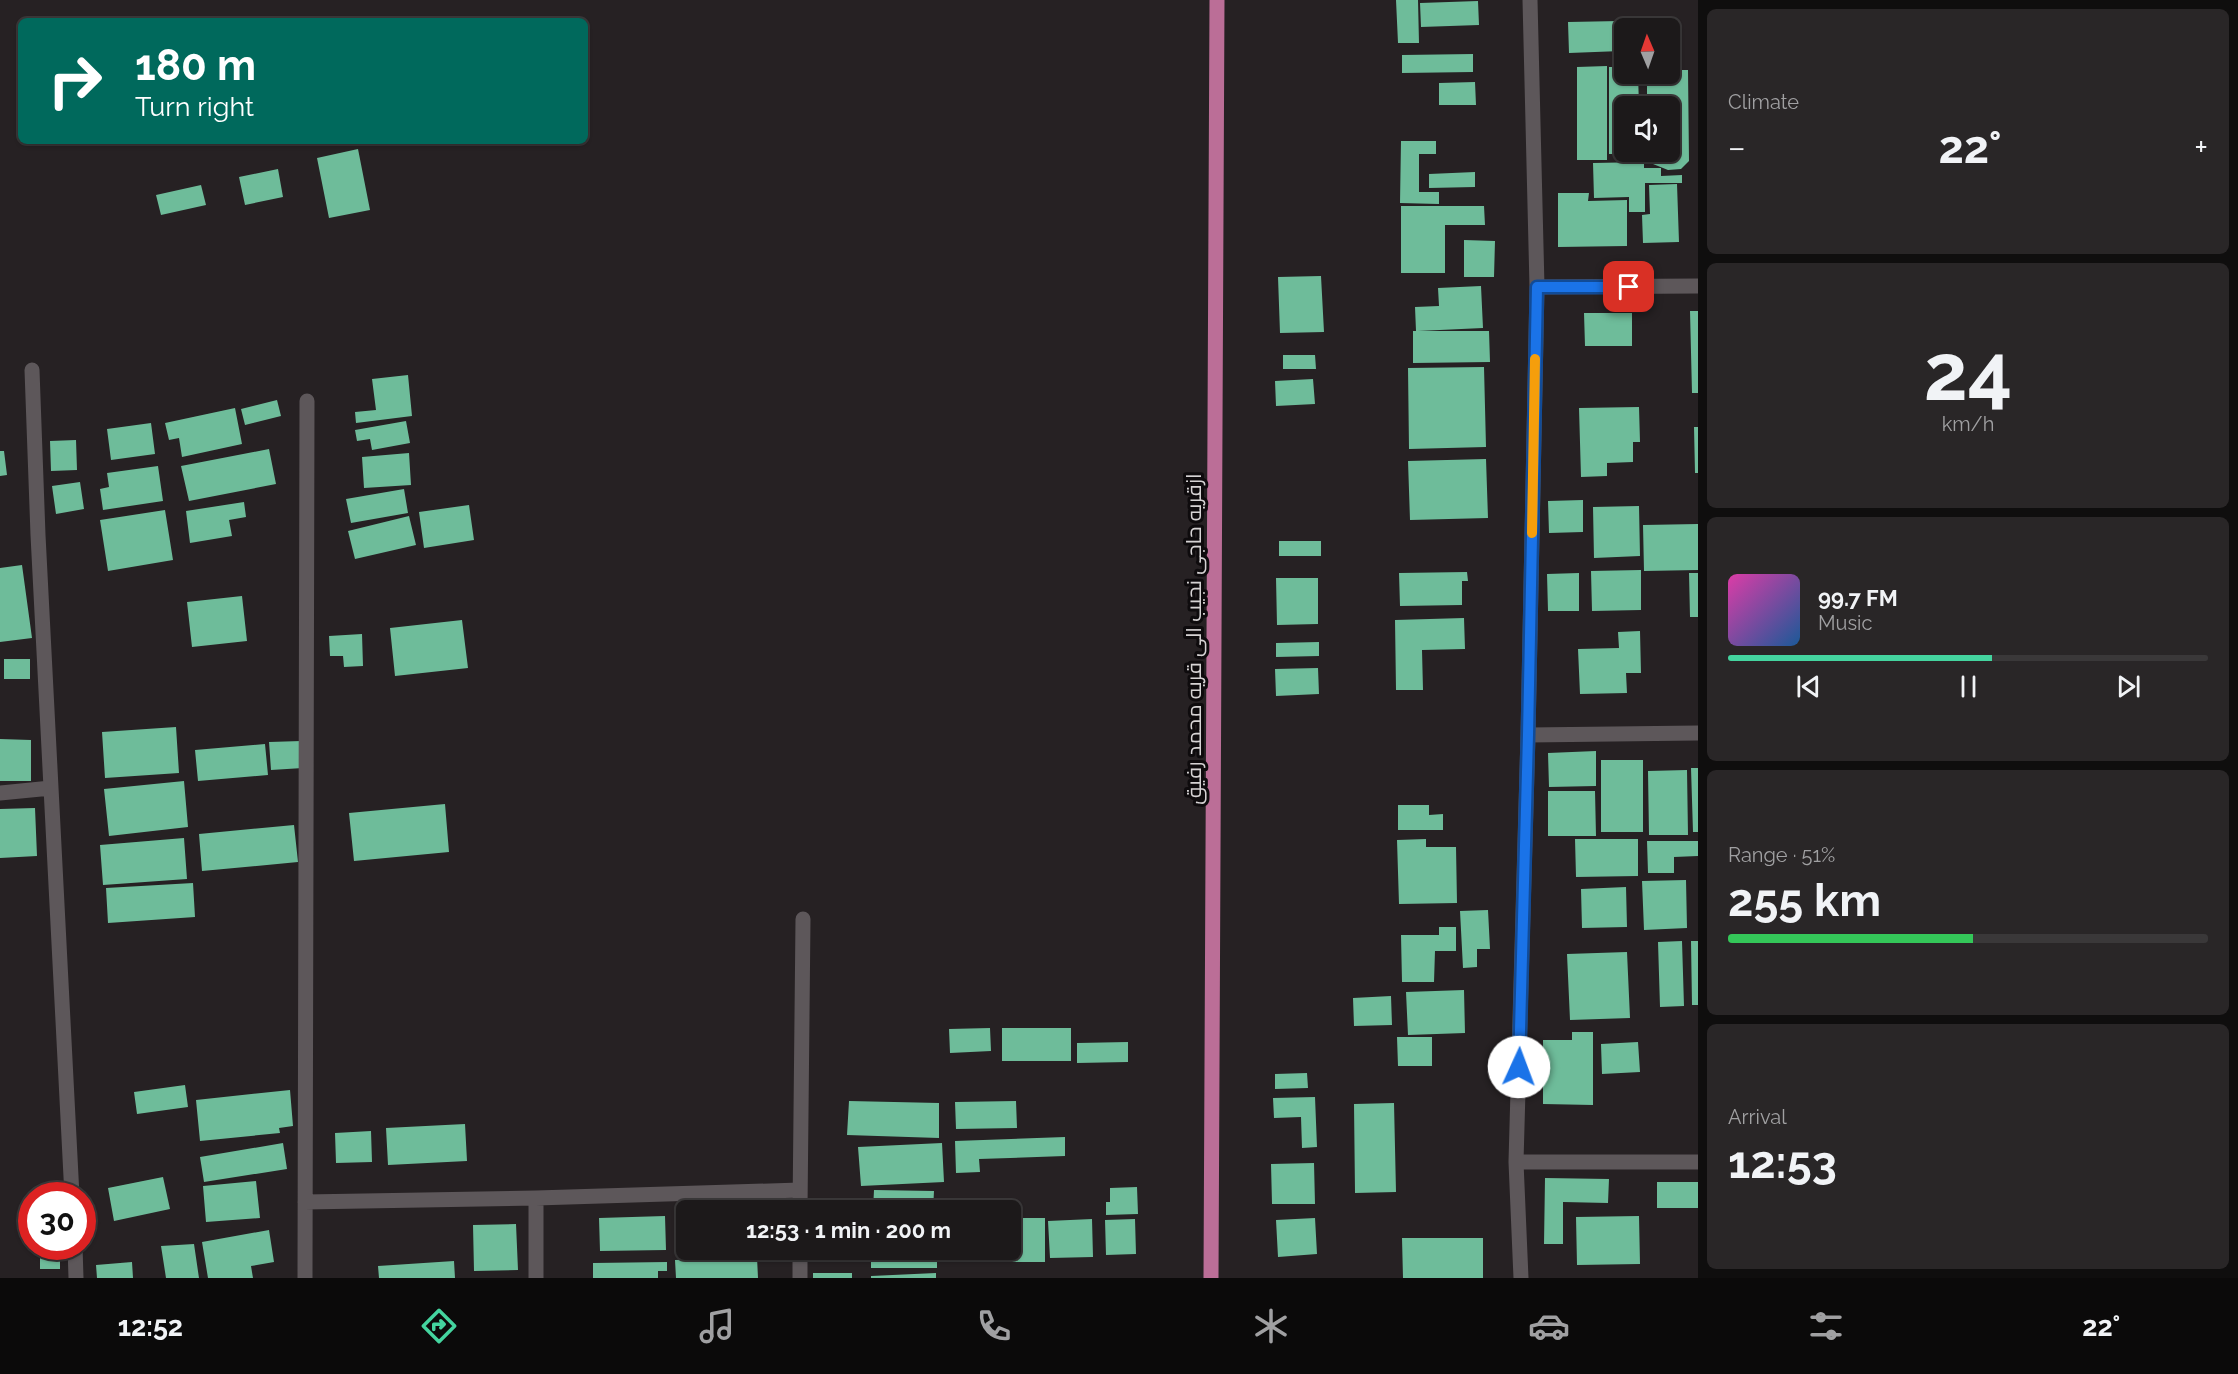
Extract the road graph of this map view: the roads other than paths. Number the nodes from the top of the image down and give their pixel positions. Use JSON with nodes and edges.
{"nodes":[{"id":1,"x":1217,"y":0,"type":"edge"},
{"id":2,"x":1530,"y":0,"type":"edge"},
{"id":3,"x":1698,"y":286,"type":"edge"},
{"id":4,"x":1537,"y":287,"type":"junction"},
{"id":5,"x":32,"y":370,"type":"dead end"},
{"id":6,"x":307,"y":401,"type":"dead end"},
{"id":7,"x":1698,"y":733,"type":"edge"},
{"id":8,"x":1528,"y":735,"type":"junction"},
{"id":9,"x":51,"y":788,"type":"junction"},
{"id":10,"x":0,"y":793,"type":"edge"},
{"id":11,"x":803,"y":919,"type":"dead end"},
{"id":12,"x":1516,"y":1162,"type":"junction"},
{"id":13,"x":1698,"y":1162,"type":"edge"},
{"id":14,"x":71,"y":1182,"type":"edge"},
{"id":15,"x":800,"y":1190,"type":"junction"},
{"id":16,"x":536,"y":1198,"type":"junction"},
{"id":17,"x":800,"y":1200,"type":"edge"},
{"id":18,"x":305,"y":1202,"type":"junction"},
{"id":19,"x":75,"y":1260,"type":"edge"},
{"id":20,"x":800,"y":1260,"type":"edge"},
{"id":21,"x":76,"y":1278,"type":"edge"},
{"id":22,"x":305,"y":1278,"type":"edge"},
{"id":23,"x":536,"y":1278,"type":"edge"},
{"id":24,"x":800,"y":1278,"type":"edge"},
{"id":25,"x":1211,"y":1278,"type":"edge"},
{"id":26,"x":1521,"y":1278,"type":"edge"}],
"edges":[{"from":1,"to":25,"type":"main road","name":"ازقریه حاجی نجیب الی قریه محمد رفیق"},
{"from":2,"to":4,"type":"street"},
{"from":3,"to":4,"type":"street"},
{"from":4,"to":8,"type":"street"},
{"from":5,"to":9,"type":"street"},
{"from":6,"to":18,"type":"street"},
{"from":7,"to":8,"type":"street"},
{"from":8,"to":12,"type":"street"},
{"from":9,"to":10,"type":"street"},
{"from":9,"to":14,"type":"street"},
{"from":11,"to":15,"type":"street"},
{"from":12,"to":13,"type":"street"},
{"from":12,"to":26,"type":"street"},
{"from":15,"to":16,"type":"street"},
{"from":15,"to":17,"type":"street"},
{"from":16,"to":18,"type":"street"},
{"from":16,"to":23,"type":"street"},
{"from":18,"to":22,"type":"street"},
{"from":19,"to":21,"type":"street"},
{"from":20,"to":24,"type":"street"}]}
